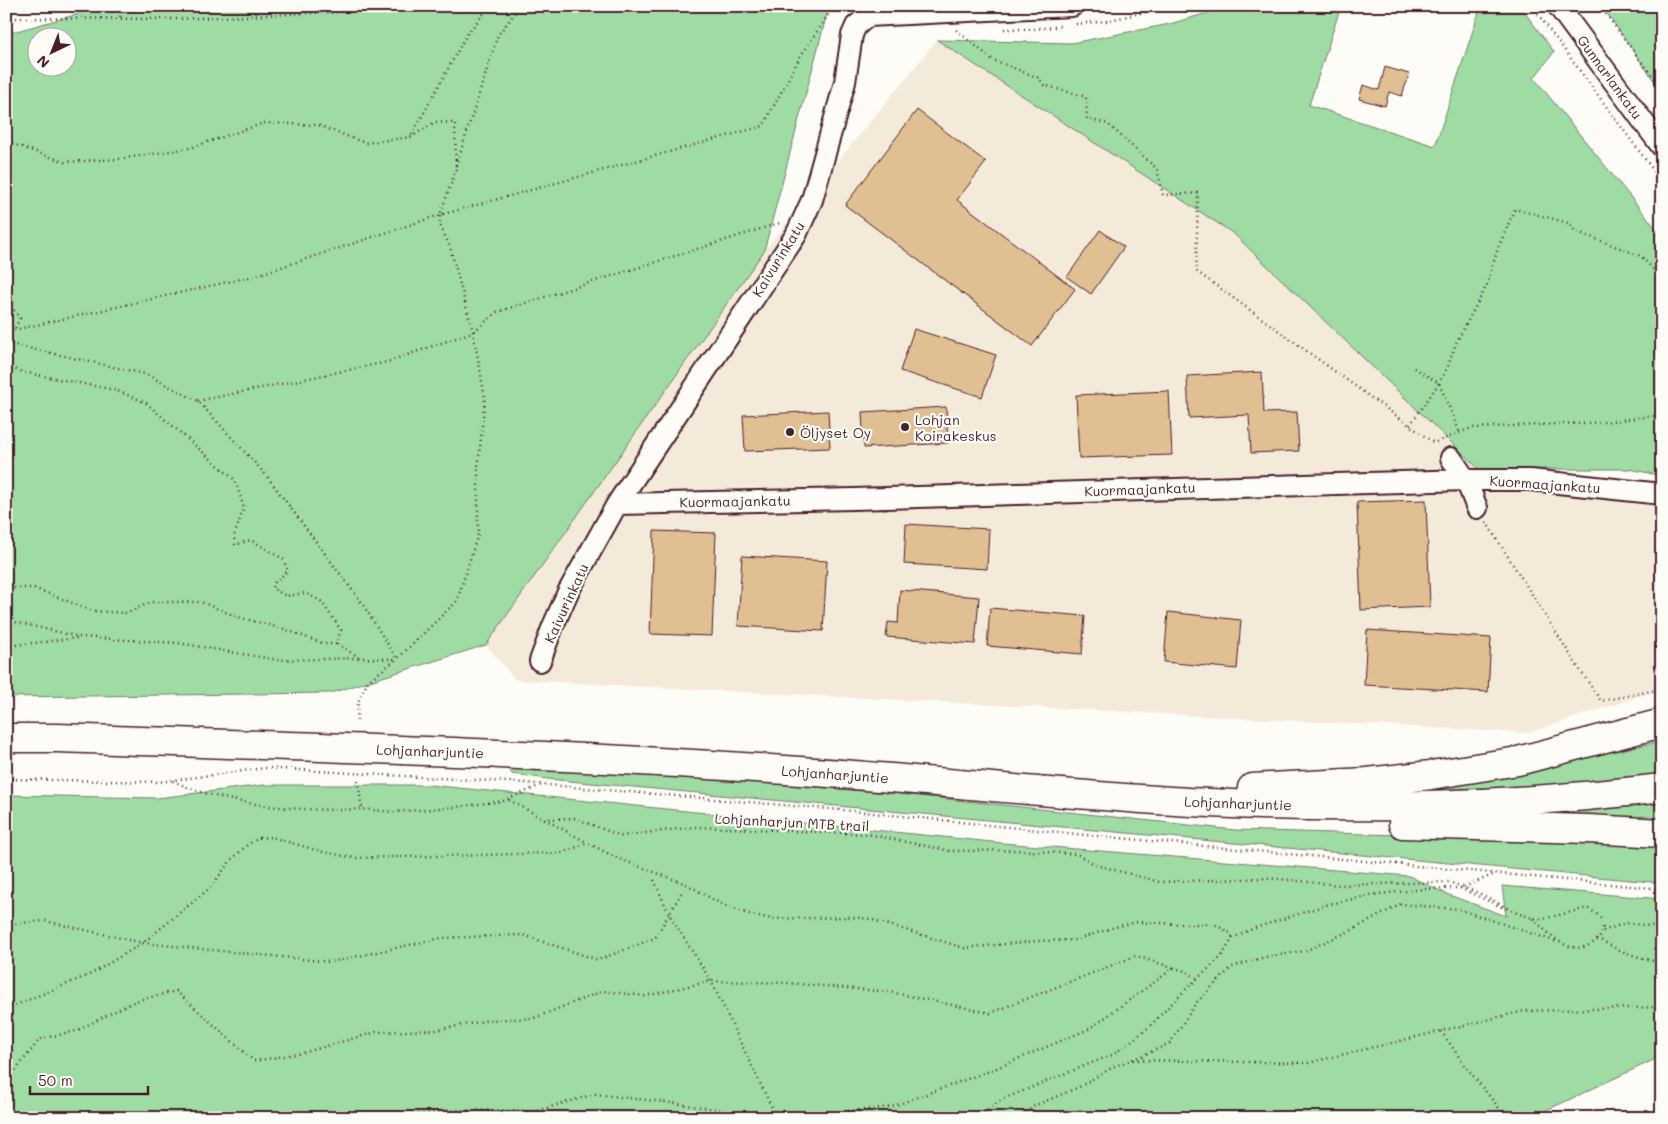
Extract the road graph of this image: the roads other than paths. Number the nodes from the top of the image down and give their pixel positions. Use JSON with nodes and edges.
{"nodes":[{"id":1,"x":1072,"y":6,"type":"edge"},
{"id":2,"x":1558,"y":6,"type":"edge"},
{"id":3,"x":1662,"y":147,"type":"edge"},
{"id":4,"x":1451,"y":458,"type":"dead end"},
{"id":5,"x":1466,"y":480,"type":"junction"},
{"id":6,"x":1662,"y":494,"type":"edge"},
{"id":7,"x":617,"y":504,"type":"junction"},
{"id":8,"x":1477,"y":508,"type":"road end"},
{"id":9,"x":540,"y":661,"type":"dead end"},
{"id":10,"x":1662,"y":723,"type":"edge"},
{"id":11,"x":6,"y":738,"type":"edge"},
{"id":12,"x":988,"y":786,"type":"junction"},
{"id":13,"x":1662,"y":788,"type":"edge"},
{"id":14,"x":1118,"y":797,"type":"junction"},
{"id":15,"x":1662,"y":833,"type":"edge"}],
"edges":[{"from":1,"to":7,"type":"street","name":"Kaivurinkatu"},
{"from":2,"to":3,"type":"street","name":"Gunnarlankatu"},
{"from":4,"to":5,"type":"street"},
{"from":5,"to":6,"type":"street","name":"Kuormaajankatu"},
{"from":5,"to":7,"type":"street","name":"Kuormaajankatu"},
{"from":5,"to":8,"type":"street"},
{"from":7,"to":9,"type":"street","name":"Kaivurinkatu"},
{"from":10,"to":12,"type":"highway"},
{"from":11,"to":12,"type":"highway","name":"Lohjanharjuntie"},
{"from":12,"to":14,"type":"highway","name":"Lohjanharjuntie"},
{"from":13,"to":14,"type":"highway","name":"Lohjanharjuntie"},
{"from":14,"to":15,"type":"highway"}]}
